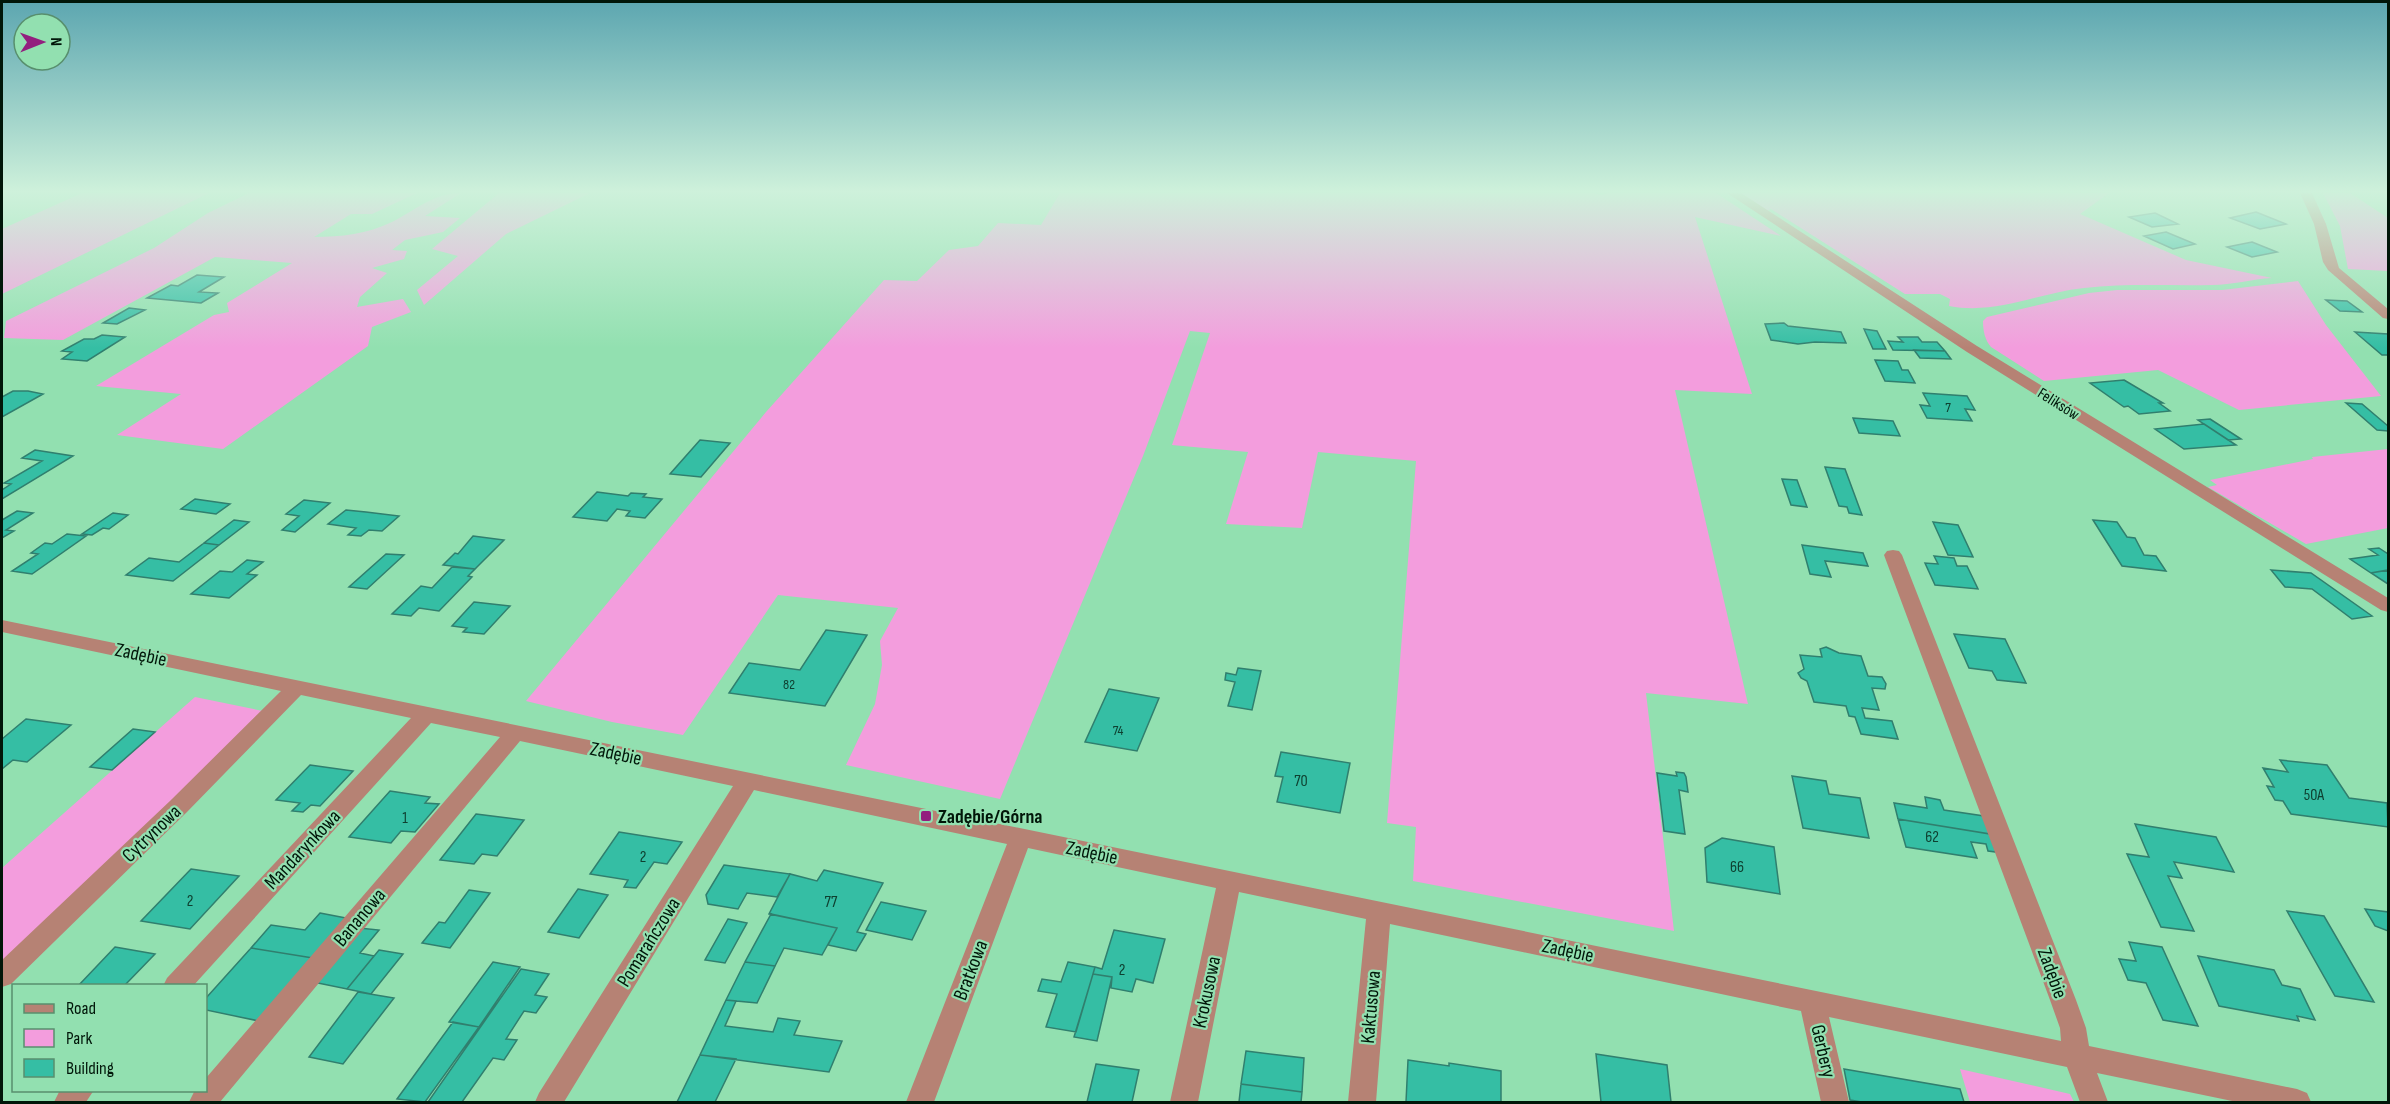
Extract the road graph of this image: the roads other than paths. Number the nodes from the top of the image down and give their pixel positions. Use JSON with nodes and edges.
{"nodes":[{"id":1,"x":1812,"y":245,"type":"edge"},
{"id":2,"x":2325,"y":245,"type":"edge"},
{"id":3,"x":2388,"y":315,"type":"edge"},
{"id":4,"x":1893,"y":555,"type":"dead end"},
{"id":5,"x":2388,"y":606,"type":"edge"},
{"id":6,"x":2,"y":626,"type":"edge"},
{"id":7,"x":298,"y":686,"type":"junction"},
{"id":8,"x":428,"y":713,"type":"junction"},
{"id":9,"x":516,"y":732,"type":"junction"},
{"id":10,"x":748,"y":781,"type":"junction"},
{"id":11,"x":1021,"y":837,"type":"junction"},
{"id":12,"x":1229,"y":881,"type":"junction"},
{"id":13,"x":1379,"y":912,"type":"junction"},
{"id":14,"x":2,"y":976,"type":"edge"},
{"id":15,"x":178,"y":984,"type":"edge"},
{"id":16,"x":1812,"y":1000,"type":"junction"},
{"id":17,"x":2077,"y":1057,"type":"junction"},
{"id":18,"x":2271,"y":1100,"type":"edge"},
{"id":19,"x":203,"y":1102,"type":"edge"},
{"id":20,"x":549,"y":1102,"type":"edge"},
{"id":21,"x":920,"y":1102,"type":"edge"},
{"id":22,"x":1184,"y":1102,"type":"edge"},
{"id":23,"x":1362,"y":1102,"type":"edge"},
{"id":24,"x":1835,"y":1102,"type":"edge"},
{"id":25,"x":2094,"y":1102,"type":"edge"},
{"id":26,"x":2297,"y":1102,"type":"edge"}],
"edges":[{"from":1,"to":5,"type":"street","name":"Feliksów"},
{"from":2,"to":3,"type":"street"},
{"from":4,"to":17,"type":"street","name":"Zadębie"},
{"from":6,"to":7,"type":"street","name":"Zadębie"},
{"from":7,"to":8,"type":"street","name":"Zadębie"},
{"from":7,"to":14,"type":"street","name":"Cytrynowa"},
{"from":8,"to":9,"type":"street","name":"Zadębie"},
{"from":8,"to":15,"type":"street","name":"Mandarynkowa"},
{"from":9,"to":10,"type":"street","name":"Zadębie"},
{"from":9,"to":19,"type":"street","name":"Bananowa"},
{"from":10,"to":11,"type":"street","name":"Zadębie"},
{"from":10,"to":20,"type":"street","name":"Pomarańczowa"},
{"from":11,"to":12,"type":"street","name":"Zadębie"},
{"from":11,"to":21,"type":"street","name":"Bratkowa"},
{"from":12,"to":13,"type":"street","name":"Zadębie"},
{"from":12,"to":22,"type":"street","name":"Krokusowa"},
{"from":13,"to":16,"type":"street","name":"Zadębie"},
{"from":13,"to":23,"type":"street","name":"Kaktusowa"},
{"from":16,"to":17,"type":"street","name":"Zadębie"},
{"from":16,"to":24,"type":"street","name":"Gerbery"},
{"from":17,"to":18,"type":"street","name":"Zadębie"},
{"from":17,"to":25,"type":"street"},
{"from":18,"to":26,"type":"street","name":"Zadębie"}]}
